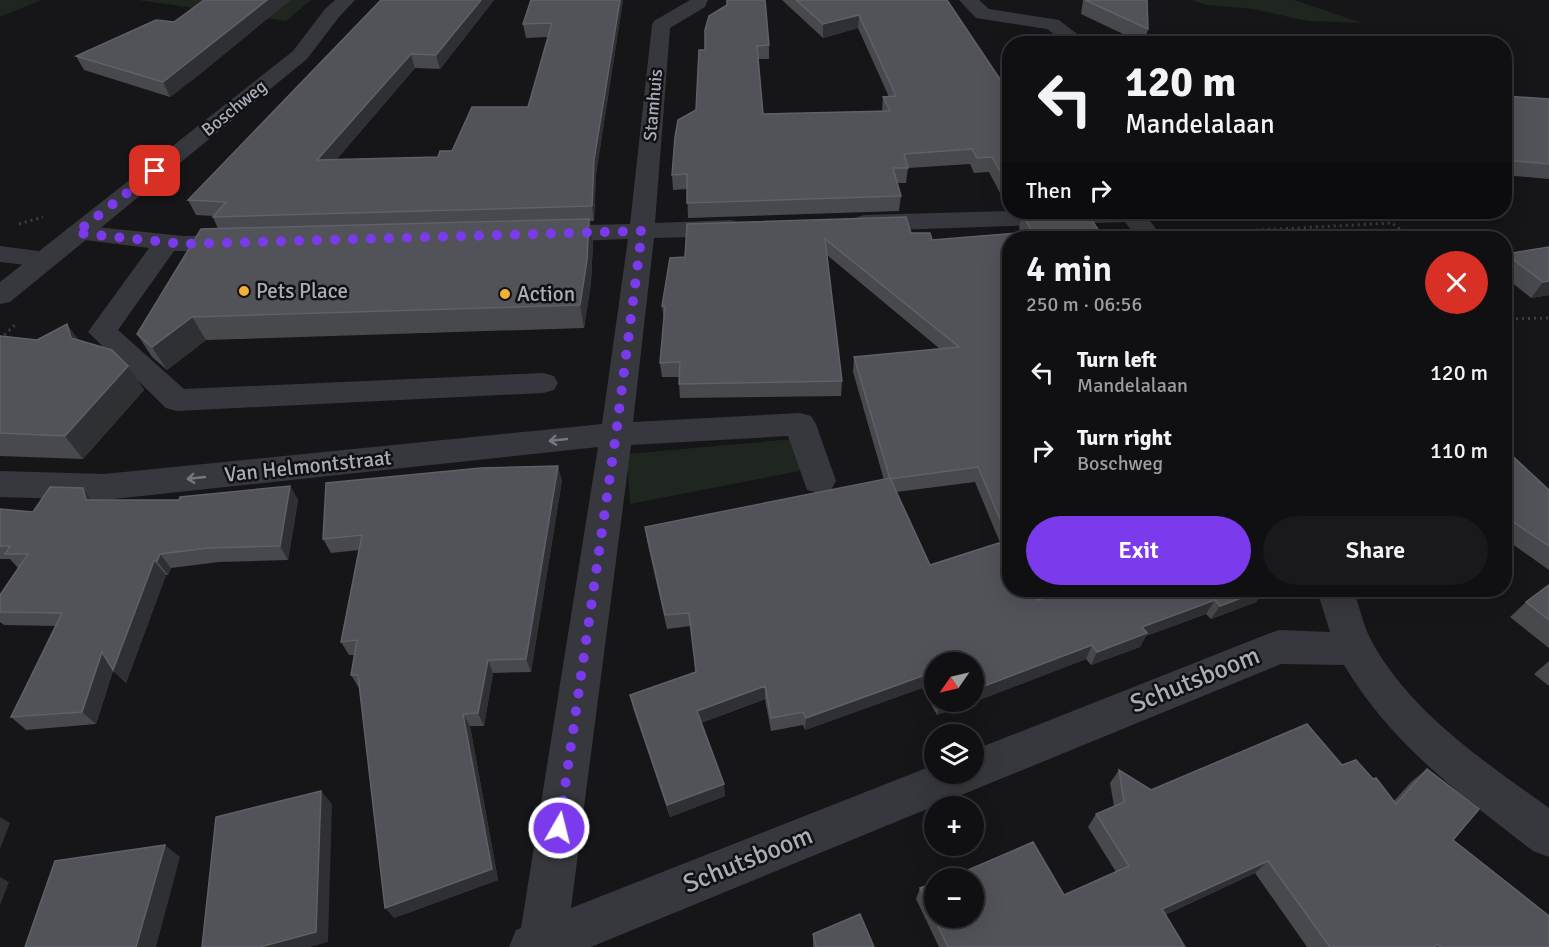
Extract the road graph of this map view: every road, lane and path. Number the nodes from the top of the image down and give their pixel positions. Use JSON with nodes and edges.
{"nodes":[{"id":1,"x":346,"y":0,"type":"edge"},
{"id":2,"x":699,"y":0,"type":"edge"},
{"id":3,"x":968,"y":0,"type":"edge"},
{"id":4,"x":1023,"y":18,"type":"edge"},
{"id":5,"x":1069,"y":36,"type":"edge"},
{"id":6,"x":49,"y":214,"type":"dead end"},
{"id":7,"x":1002,"y":218,"type":"edge"},
{"id":8,"x":845,"y":224,"type":"edge"},
{"id":9,"x":11,"y":226,"type":"dead end"},
{"id":10,"x":749,"y":227,"type":"edge"},
{"id":11,"x":642,"y":231,"type":"junction"},
{"id":12,"x":1253,"y":231,"type":"edge"},
{"id":13,"x":1402,"y":231,"type":"edge"},
{"id":14,"x":76,"y":233,"type":"junction"},
{"id":15,"x":524,"y":234,"type":"edge"},
{"id":16,"x":254,"y":242,"type":"edge"},
{"id":17,"x":166,"y":243,"type":"junction"},
{"id":18,"x":0,"y":254,"type":"edge"},
{"id":19,"x":44,"y":259,"type":"junction"},
{"id":20,"x":0,"y":296,"type":"edge"},
{"id":21,"x":1549,"y":318,"type":"edge"},
{"id":22,"x":1512,"y":319,"type":"edge"},
{"id":23,"x":543,"y":383,"type":"dead end"},
{"id":24,"x":616,"y":434,"type":"junction"},
{"id":25,"x":819,"y":481,"type":"dead end"},
{"id":26,"x":0,"y":484,"type":"edge"},
{"id":27,"x":1337,"y":597,"type":"edge"},
{"id":28,"x":1356,"y":649,"type":"junction"},
{"id":29,"x":984,"y":766,"type":"edge"},
{"id":30,"x":938,"y":784,"type":"edge"},
{"id":31,"x":1549,"y":835,"type":"edge"},
{"id":32,"x":539,"y":946,"type":"edge"}],
"edges":[{"from":1,"to":14,"type":"street","name":"Boschweg"},
{"from":2,"to":11,"type":"street","name":"Stamhuis"},
{"from":3,"to":4,"type":"street"},
{"from":4,"to":5,"type":"street"},
{"from":6,"to":9,"type":"path"},
{"from":7,"to":8,"type":"street"},
{"from":10,"to":11,"type":"street"},
{"from":11,"to":15,"type":"street"},
{"from":11,"to":24,"type":"street"},
{"from":12,"to":13,"type":"path"},
{"from":14,"to":17,"type":"street"},
{"from":14,"to":19,"type":"street","name":"Boschweg"},
{"from":16,"to":17,"type":"street"},
{"from":17,"to":23,"type":"street"},
{"from":18,"to":19,"type":"street"},
{"from":19,"to":20,"type":"street","name":"Boschweg"},
{"from":21,"to":22,"type":"path"},
{"from":24,"to":25,"type":"street","name":"Van Helmontstraat"},
{"from":24,"to":26,"type":"street","name":"Van Helmontstraat","one_way":true},
{"from":24,"to":32,"type":"street"},
{"from":27,"to":28,"type":"street"},
{"from":28,"to":29,"type":"street","name":"Schutsboom"},
{"from":28,"to":31,"type":"street"},
{"from":30,"to":32,"type":"street","name":"Schutsboom"}]}
